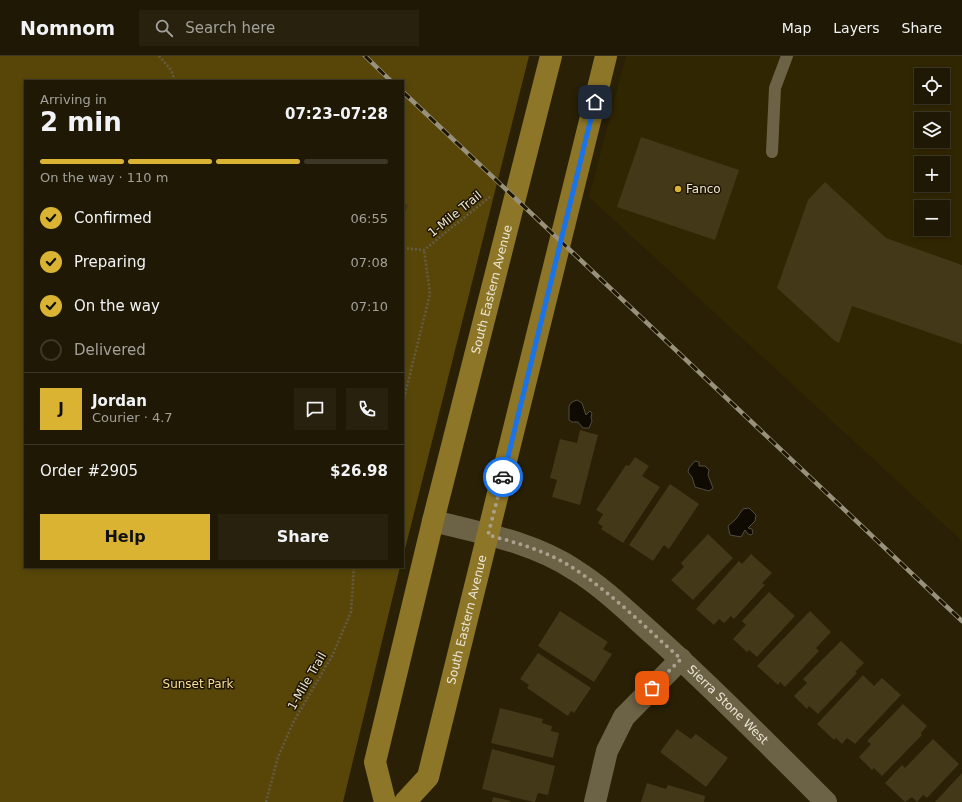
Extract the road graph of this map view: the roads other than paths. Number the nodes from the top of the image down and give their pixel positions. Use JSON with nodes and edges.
{"nodes":[{"id":1,"x":551,"y":56,"type":"edge"},
{"id":2,"x":606,"y":56,"type":"edge"},
{"id":3,"x":787,"y":56,"type":"edge"},
{"id":4,"x":772,"y":152,"type":"dead end"},
{"id":5,"x":433,"y":521,"type":"junction"},
{"id":6,"x":488,"y":535,"type":"junction"},
{"id":7,"x":681,"y":659,"type":"junction"},
{"id":8,"x":385,"y":802,"type":"edge"},
{"id":9,"x":405,"y":802,"type":"edge"},
{"id":10,"x":595,"y":802,"type":"edge"},
{"id":11,"x":826,"y":802,"type":"edge"}],
"edges":[{"from":1,"to":5,"type":"main road","name":"South Eastern Avenue"},
{"from":2,"to":6,"type":"main road","name":"South Eastern Avenue"},
{"from":3,"to":4,"type":"lane"},
{"from":5,"to":6,"type":"street","name":"Sierra Stone West"},
{"from":5,"to":8,"type":"main road","name":"South Eastern Avenue"},
{"from":6,"to":7,"type":"street","name":"Sierra Stone West"},
{"from":6,"to":9,"type":"main road","name":"South Eastern Avenue"},
{"from":7,"to":10,"type":"street"},
{"from":7,"to":11,"type":"street","name":"Sierra Stone West"}]}
